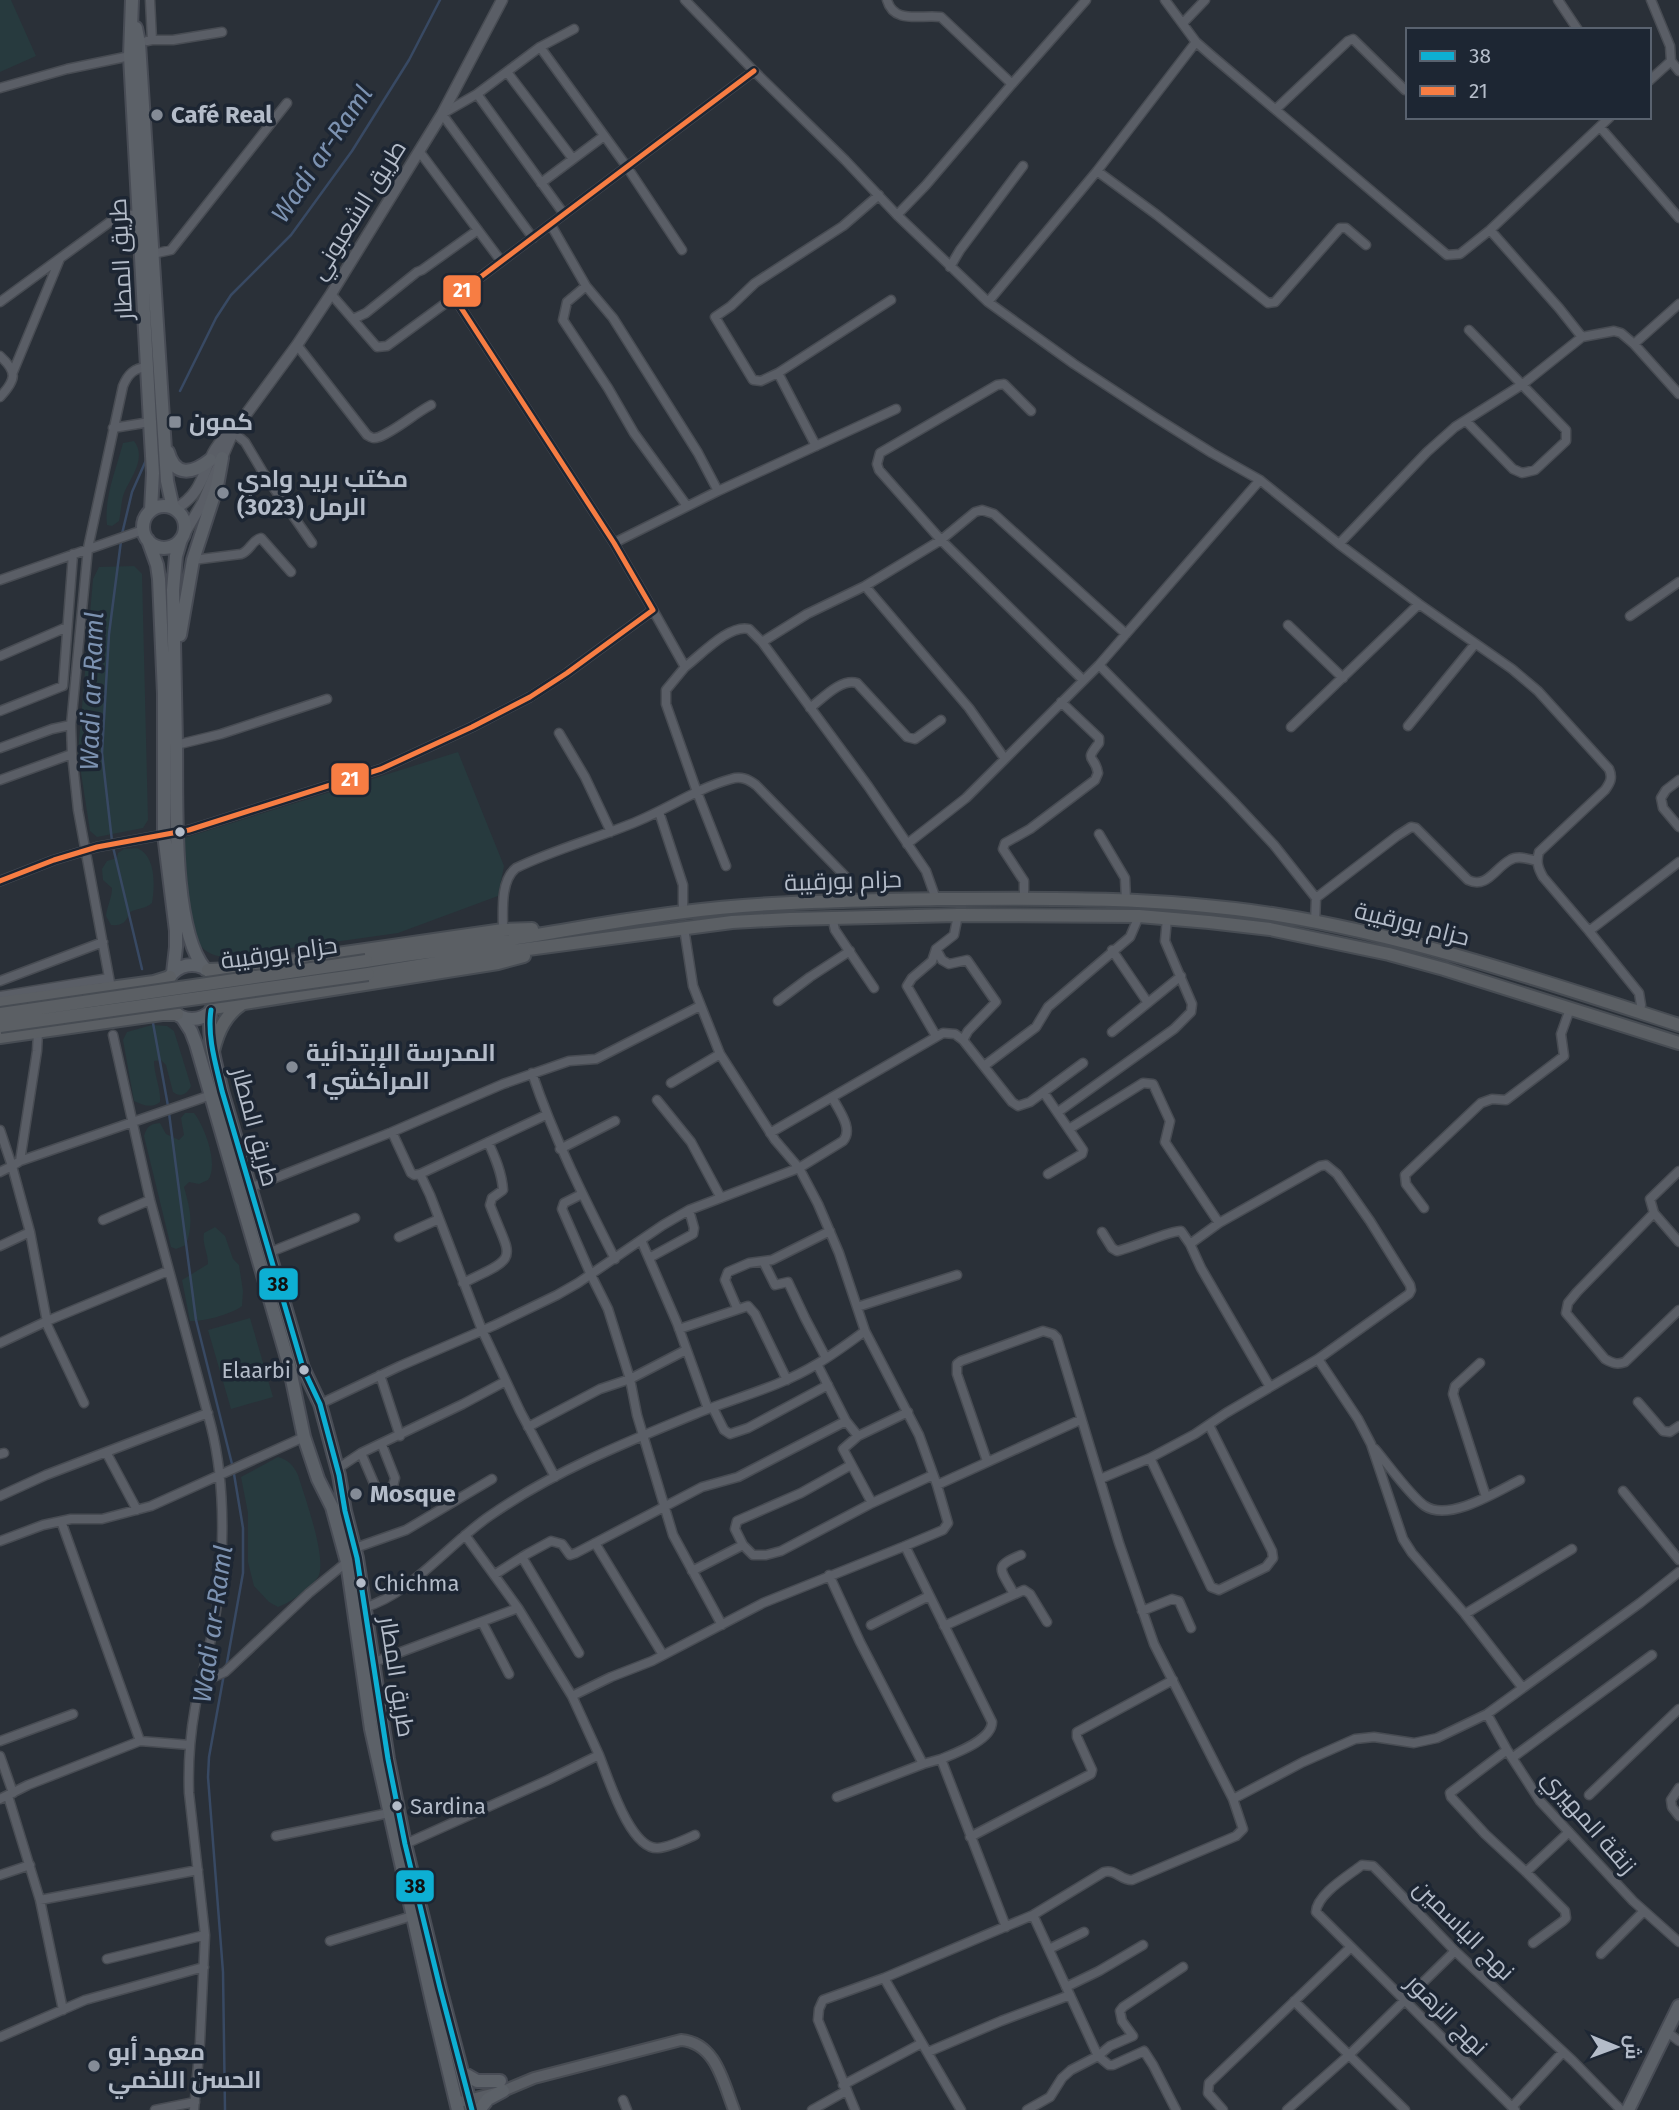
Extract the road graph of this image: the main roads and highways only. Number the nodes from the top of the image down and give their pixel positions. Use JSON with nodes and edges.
{"nodes":[{"id":1,"x":132,"y":3,"type":"edge"},
{"id":2,"x":138,"y":45,"type":"junction"},
{"id":3,"x":147,"y":255,"type":"junction"},
{"id":4,"x":165,"y":442,"type":"junction"},
{"id":5,"x":174,"y":508,"type":"junction"},
{"id":6,"x":151,"y":510,"type":"junction"},
{"id":7,"x":146,"y":535,"type":"junction"},
{"id":8,"x":182,"y":537,"type":"junction"},
{"id":9,"x":175,"y":695,"type":"junction"},
{"id":10,"x":170,"y":833,"type":"junction"},
{"id":11,"x":570,"y":929,"type":"junction"},
{"id":12,"x":570,"y":943,"type":"junction"},
{"id":13,"x":367,"y":967,"type":"junction"},
{"id":14,"x":206,"y":970,"type":"junction"},
{"id":15,"x":171,"y":975,"type":"junction"},
{"id":16,"x":245,"y":1002,"type":"junction"},
{"id":17,"x":0,"y":1003,"type":"edge"},
{"id":18,"x":212,"y":1009,"type":"junction"},
{"id":19,"x":0,"y":1014,"type":"edge"},
{"id":20,"x":179,"y":1016,"type":"junction"},
{"id":21,"x":1679,"y":1025,"type":"edge"},
{"id":22,"x":0,"y":1026,"type":"edge"},
{"id":23,"x":0,"y":1037,"type":"edge"},
{"id":24,"x":1679,"y":1043,"type":"edge"},
{"id":25,"x":213,"y":1051,"type":"junction"},
{"id":26,"x":226,"y":1128,"type":"junction"},
{"id":27,"x":244,"y":1190,"type":"junction"},
{"id":28,"x":296,"y":1399,"type":"junction"},
{"id":29,"x":317,"y":1399,"type":"junction"},
{"id":30,"x":338,"y":1472,"type":"junction"},
{"id":31,"x":318,"y":1479,"type":"junction"},
{"id":32,"x":353,"y":1556,"type":"junction"},
{"id":33,"x":368,"y":1665,"type":"junction"},
{"id":34,"x":401,"y":1846,"type":"junction"},
{"id":35,"x":1679,"y":2006,"type":"edge"},
{"id":36,"x":463,"y":2073,"type":"junction"},
{"id":37,"x":501,"y":2086,"type":"junction"},
{"id":38,"x":463,"y":2101,"type":"edge"},
{"id":39,"x":479,"y":2110,"type":"edge"},
{"id":40,"x":734,"y":2110,"type":"edge"},
{"id":41,"x":1628,"y":2110,"type":"edge"}],
"edges":[{"from":1,"to":2,"type":"main road","name":"طريق المطار"},
{"from":2,"to":3,"type":"main road","name":"طريق المطار"},
{"from":2,"to":3,"type":"main road","name":"طريق المطار"},
{"from":3,"to":4,"type":"main road","name":"طريق المطار"},
{"from":3,"to":6,"type":"main road","name":"طريق المطار"},
{"from":4,"to":5,"type":"main road","name":"طريق المطار"},
{"from":4,"to":9,"type":"main road"},
{"from":5,"to":6,"type":"main road"},
{"from":5,"to":8,"type":"main road"},
{"from":6,"to":7,"type":"main road"},
{"from":7,"to":8,"type":"main road"},
{"from":7,"to":10,"type":"main road"},
{"from":8,"to":9,"type":"main road"},
{"from":9,"to":10,"type":"main road"},
{"from":10,"to":14,"type":"main road"},
{"from":10,"to":15,"type":"main road"},
{"from":11,"to":13,"type":"highway","name":"حزام بورقيبة"},
{"from":11,"to":14,"type":"highway"},
{"from":11,"to":21,"type":"highway","name":"حزام بورقيبة"},
{"from":12,"to":13,"type":"highway","name":"حزام بورقيبة"},
{"from":12,"to":16,"type":"highway"},
{"from":12,"to":24,"type":"highway","name":"حزام بورقيبة"},
{"from":13,"to":19,"type":"highway","name":"حزام بورقيبة","bridge":true},
{"from":13,"to":22,"type":"highway","name":"حزام بورقيبة","bridge":true},
{"from":14,"to":15,"type":"main road"},
{"from":14,"to":18,"type":"main road"},
{"from":15,"to":17,"type":"highway"},
{"from":15,"to":20,"type":"main road"},
{"from":16,"to":18,"type":"highway"},
{"from":16,"to":25,"type":"highway"},
{"from":18,"to":20,"type":"main road"},
{"from":18,"to":25,"type":"main road","name":"طريق المطار"},
{"from":20,"to":23,"type":"highway"},
{"from":20,"to":26,"type":"main road","name":"طريق المطار"},
{"from":25,"to":26,"type":"main road","name":"طريق المطار"},
{"from":26,"to":27,"type":"main road","name":"طريق المطار"},
{"from":27,"to":28,"type":"main road","name":"طريق المطار"},
{"from":27,"to":29,"type":"main road","name":"طريق المطار"},
{"from":28,"to":29,"type":"main road"},
{"from":28,"to":31,"type":"main road","name":"طريق المطار"},
{"from":29,"to":30,"type":"main road","name":"طريق المطار"},
{"from":30,"to":31,"type":"main road"},
{"from":30,"to":32,"type":"main road","name":"طريق المطار"},
{"from":31,"to":32,"type":"main road","name":"طريق المطار"},
{"from":32,"to":33,"type":"main road","name":"طريق المطار"},
{"from":33,"to":34,"type":"main road","name":"طريق المطار"},
{"from":33,"to":34,"type":"main road","name":"طريق المطار"},
{"from":34,"to":36,"type":"main road","name":"طريق المطار"},
{"from":34,"to":38,"type":"main road","name":"طريق المطار"},
{"from":35,"to":41,"type":"main road"},
{"from":36,"to":37,"type":"main road"},
{"from":36,"to":38,"type":"main road","name":"طريق المطار"},
{"from":37,"to":38,"type":"main road"},
{"from":37,"to":39,"type":"main road"},
{"from":37,"to":40,"type":"main road"}]}
